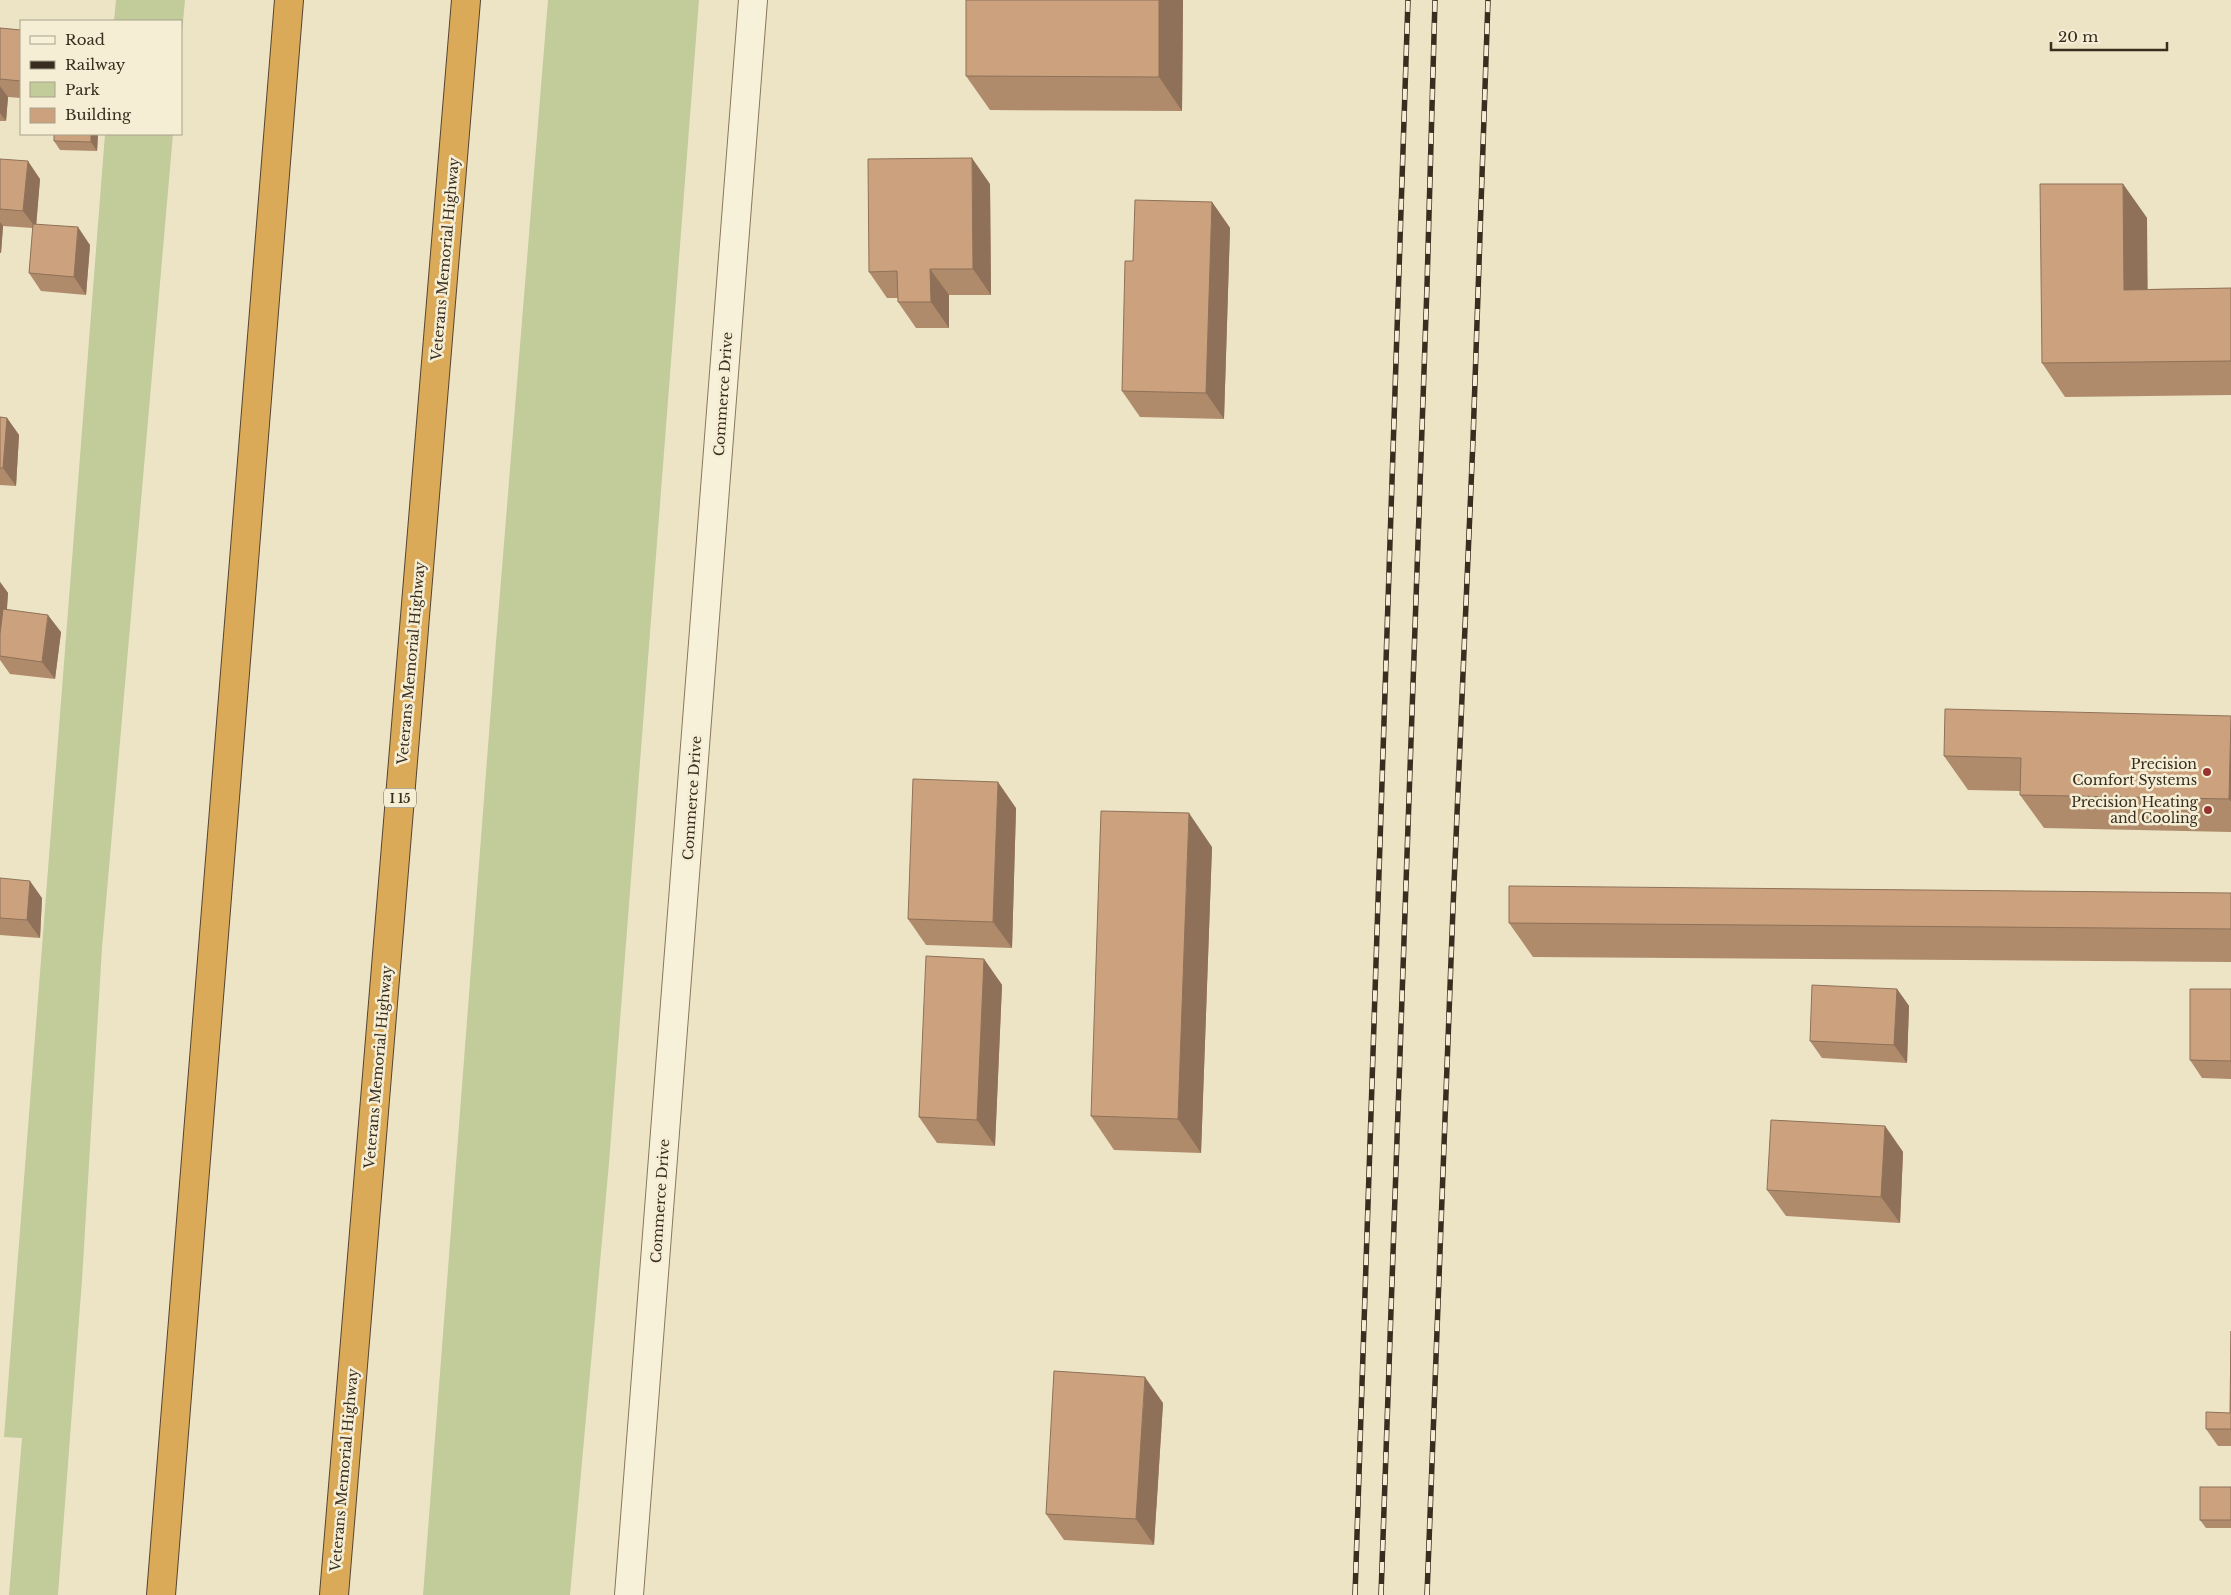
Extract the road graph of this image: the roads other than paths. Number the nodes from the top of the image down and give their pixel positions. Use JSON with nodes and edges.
{"nodes":[{"id":1,"x":289,"y":0,"type":"edge"},
{"id":2,"x":466,"y":0,"type":"edge"},
{"id":3,"x":753,"y":0,"type":"edge"},
{"id":4,"x":160,"y":1595,"type":"edge"},
{"id":5,"x":334,"y":1595,"type":"edge"},
{"id":6,"x":630,"y":1595,"type":"edge"}],
"edges":[{"from":1,"to":4,"type":"highway"},
{"from":2,"to":5,"type":"highway","name":"Veterans Memorial Highway","number":"I 15"},
{"from":3,"to":6,"type":"street","name":"Commerce Drive"}]}
